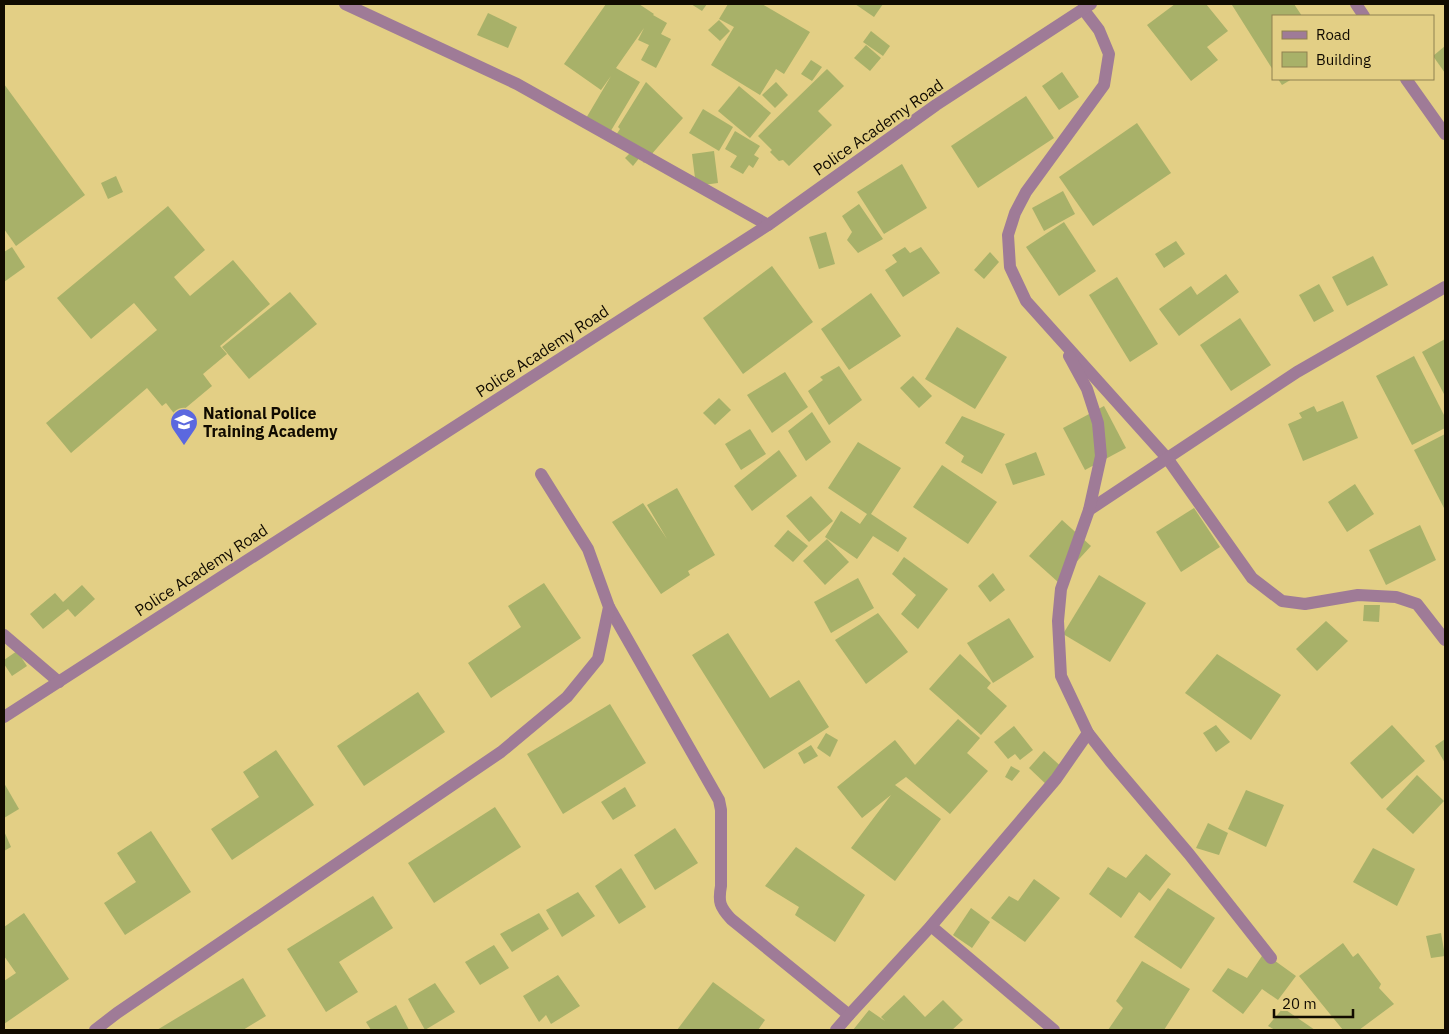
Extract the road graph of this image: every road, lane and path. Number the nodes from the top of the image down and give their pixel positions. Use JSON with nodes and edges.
{"nodes":[{"id":1,"x":345,"y":4,"type":"edge"},
{"id":2,"x":1356,"y":4,"type":"edge"},
{"id":3,"x":1087,"y":7,"type":"edge"},
{"id":4,"x":1363,"y":15,"type":"edge"},
{"id":5,"x":1407,"y":80,"type":"edge"},
{"id":6,"x":1445,"y":134,"type":"edge"},
{"id":7,"x":768,"y":225,"type":"junction"},
{"id":8,"x":1445,"y":287,"type":"edge"},
{"id":9,"x":1061,"y":340,"type":"junction"},
{"id":10,"x":1167,"y":458,"type":"junction"},
{"id":11,"x":541,"y":474,"type":"dead end"},
{"id":12,"x":1090,"y":510,"type":"junction"},
{"id":13,"x":610,"y":607,"type":"junction"},
{"id":14,"x":4,"y":635,"type":"edge"},
{"id":15,"x":1445,"y":640,"type":"edge"},
{"id":16,"x":59,"y":682,"type":"junction"},
{"id":17,"x":4,"y":717,"type":"edge"},
{"id":18,"x":1088,"y":733,"type":"junction"},
{"id":19,"x":931,"y":926,"type":"junction"},
{"id":20,"x":1271,"y":958,"type":"dead end"},
{"id":21,"x":848,"y":1015,"type":"junction"},
{"id":22,"x":95,"y":1030,"type":"edge"},
{"id":23,"x":836,"y":1030,"type":"edge"},
{"id":24,"x":1054,"y":1030,"type":"edge"}],
"edges":[{"from":1,"to":7,"type":"street"},
{"from":2,"to":4,"type":"street"},
{"from":3,"to":7,"type":"street","name":"Police Academy Road"},
{"from":3,"to":9,"type":"street"},
{"from":5,"to":6,"type":"street"},
{"from":7,"to":16,"type":"street","name":"Police Academy Road"},
{"from":8,"to":10,"type":"street"},
{"from":9,"to":10,"type":"street"},
{"from":9,"to":12,"type":"street"},
{"from":10,"to":12,"type":"street"},
{"from":10,"to":15,"type":"street"},
{"from":11,"to":13,"type":"street"},
{"from":12,"to":18,"type":"street"},
{"from":13,"to":21,"type":"street"},
{"from":13,"to":22,"type":"street"},
{"from":14,"to":16,"type":"street"},
{"from":16,"to":17,"type":"street","name":"Police Academy Road"},
{"from":18,"to":19,"type":"street"},
{"from":18,"to":20,"type":"street"},
{"from":19,"to":21,"type":"street"},
{"from":19,"to":24,"type":"street"},
{"from":21,"to":23,"type":"street"}]}
